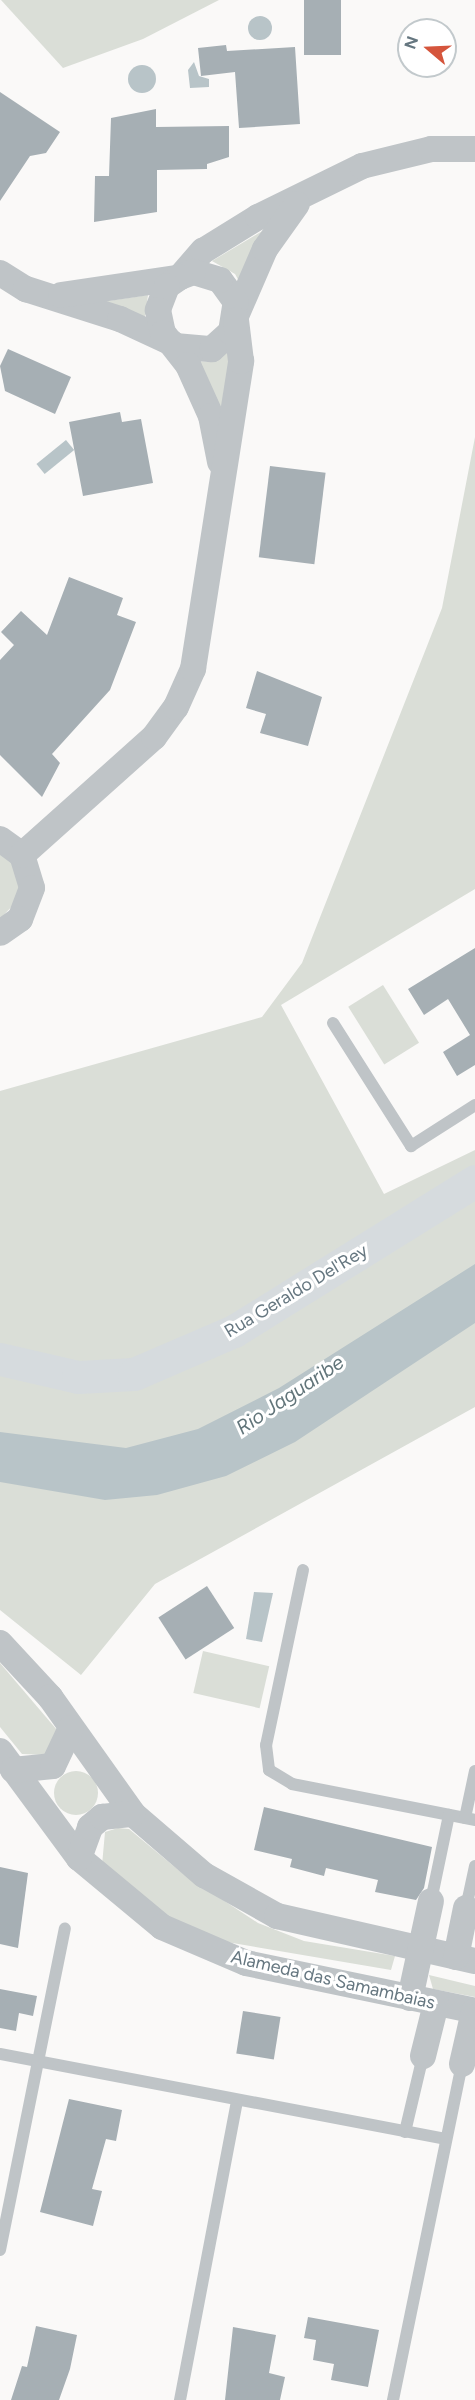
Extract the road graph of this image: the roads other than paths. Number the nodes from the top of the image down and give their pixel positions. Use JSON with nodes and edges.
{"nodes":[{"id":1,"x":475,"y":149,"type":"edge"},
{"id":2,"x":299,"y":201,"type":"junction"},
{"id":3,"x":0,"y":273,"type":"edge"},
{"id":4,"x":178,"y":278,"type":"junction"},
{"id":5,"x":49,"y":296,"type":"junction"},
{"id":6,"x":236,"y":318,"type":"junction"},
{"id":7,"x":173,"y":344,"type":"junction"},
{"id":8,"x":221,"y":471,"type":"junction"},
{"id":9,"x":0,"y":839,"type":"edge"},
{"id":10,"x":22,"y":855,"type":"junction"},
{"id":11,"x":0,"y":933,"type":"edge"},
{"id":12,"x":333,"y":1023,"type":"dead end"},
{"id":13,"x":475,"y":1105,"type":"edge"},
{"id":14,"x":475,"y":1181,"type":"edge"},
{"id":15,"x":0,"y":1359,"type":"edge"},
{"id":16,"x":303,"y":1570,"type":"dead end"},
{"id":17,"x":0,"y":1643,"type":"edge"},
{"id":18,"x":71,"y":1728,"type":"junction"},
{"id":19,"x":6,"y":1760,"type":"edge"},
{"id":20,"x":475,"y":1772,"type":"edge"},
{"id":21,"x":133,"y":1814,"type":"junction"},
{"id":22,"x":449,"y":1815,"type":"junction"},
{"id":23,"x":470,"y":1819,"type":"edge"},
{"id":24,"x":79,"y":1858,"type":"junction"},
{"id":25,"x":475,"y":1866,"type":"edge"},
{"id":26,"x":431,"y":1901,"type":"joint"},
{"id":27,"x":466,"y":1908,"type":"joint"},
{"id":28,"x":65,"y":1929,"type":"dead end"},
{"id":29,"x":421,"y":1949,"type":"junction"},
{"id":30,"x":465,"y":1959,"type":"edge"},
{"id":31,"x":410,"y":1998,"type":"junction"},
{"id":32,"x":436,"y":2004,"type":"junction"},
{"id":33,"x":474,"y":2011,"type":"edge"},
{"id":34,"x":0,"y":2054,"type":"edge"},
{"id":35,"x":423,"y":2056,"type":"joint"},
{"id":36,"x":38,"y":2062,"type":"junction"},
{"id":37,"x":462,"y":2064,"type":"joint"},
{"id":38,"x":237,"y":2102,"type":"junction"},
{"id":39,"x":405,"y":2132,"type":"junction"},
{"id":40,"x":444,"y":2139,"type":"junction"},
{"id":41,"x":0,"y":2250,"type":"edge"},
{"id":42,"x":180,"y":2400,"type":"edge"},
{"id":43,"x":393,"y":2400,"type":"edge"}],
"edges":[{"from":1,"to":2,"type":"street"},
{"from":2,"to":4,"type":"street"},
{"from":2,"to":6,"type":"street"},
{"from":3,"to":5,"type":"street"},
{"from":4,"to":5,"type":"street"},
{"from":4,"to":6,"type":"street"},
{"from":4,"to":7,"type":"street"},
{"from":5,"to":7,"type":"street"},
{"from":6,"to":7,"type":"street"},
{"from":6,"to":8,"type":"street"},
{"from":7,"to":8,"type":"street"},
{"from":8,"to":10,"type":"street"},
{"from":9,"to":10,"type":"street"},
{"from":10,"to":11,"type":"street"},
{"from":12,"to":13,"type":"lane"},
{"from":14,"to":15,"type":"main road","name":"Rua Geraldo Del'Rey"},
{"from":16,"to":22,"type":"lane"},
{"from":17,"to":18,"type":"street"},
{"from":18,"to":19,"type":"street","name":"Alameda das Samambaias"},
{"from":18,"to":21,"type":"street"},
{"from":19,"to":24,"type":"street","name":"Alameda das Samambaias"},
{"from":20,"to":23,"type":"lane"},
{"from":21,"to":24,"type":"street"},
{"from":21,"to":29,"type":"street"},
{"from":22,"to":23,"type":"lane"},
{"from":22,"to":26,"type":"lane"},
{"from":24,"to":31,"type":"street","name":"Alameda das Samambaias"},
{"from":25,"to":27,"type":"lane"},
{"from":26,"to":29,"type":"street"},
{"from":27,"to":30,"type":"street"},
{"from":28,"to":36,"type":"lane"},
{"from":29,"to":30,"type":"street"},
{"from":29,"to":31,"type":"street"},
{"from":31,"to":32,"type":"street","name":"Alameda das Samambaias"},
{"from":32,"to":33,"type":"street","name":"Alameda das Samambaias"},
{"from":32,"to":35,"type":"street"},
{"from":33,"to":37,"type":"street"},
{"from":34,"to":36,"type":"lane"},
{"from":35,"to":39,"type":"lane"},
{"from":36,"to":38,"type":"lane"},
{"from":36,"to":41,"type":"lane"},
{"from":37,"to":40,"type":"lane"},
{"from":38,"to":39,"type":"lane"},
{"from":38,"to":42,"type":"lane"},
{"from":39,"to":40,"type":"lane"},
{"from":40,"to":43,"type":"lane"}]}
